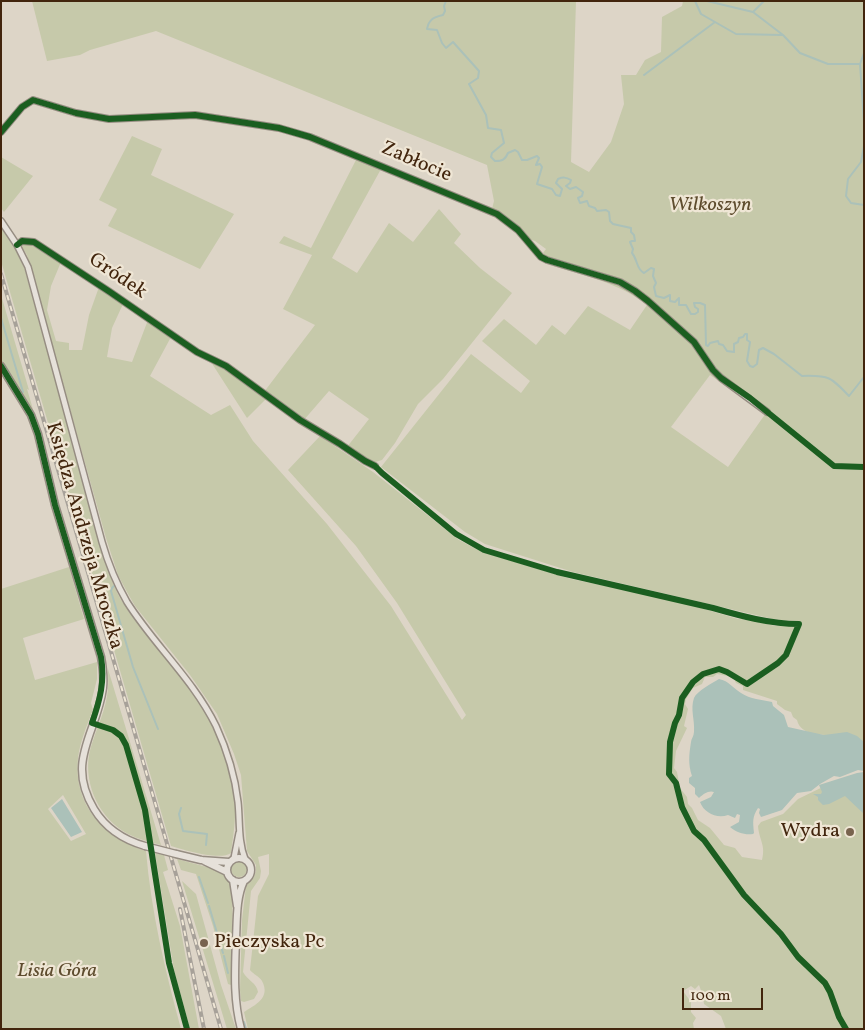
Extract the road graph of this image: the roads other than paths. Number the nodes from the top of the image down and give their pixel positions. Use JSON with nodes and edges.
{"nodes":[{"id":1,"x":1,"y":132,"type":"edge"},
{"id":2,"x":1,"y":221,"type":"edge"},
{"id":3,"x":17,"y":245,"type":"junction"},
{"id":4,"x":1,"y":366,"type":"edge"},
{"id":5,"x":767,"y":412,"type":"dead end"},
{"id":6,"x":375,"y":466,"type":"dead end"},
{"id":7,"x":240,"y":832,"type":"junction"},
{"id":8,"x":245,"y":859,"type":"junction"},
{"id":9,"x":201,"y":860,"type":"junction"},
{"id":10,"x":232,"y":860,"type":"junction"},
{"id":11,"x":227,"y":872,"type":"junction"},
{"id":12,"x":233,"y":880,"type":"junction"},
{"id":13,"x":244,"y":881,"type":"junction"},
{"id":14,"x":237,"y":908,"type":"junction"},
{"id":15,"x":241,"y":1029,"type":"edge"}],
"edges":[{"from":1,"to":5,"type":"street","name":"Zabłocie"},
{"from":2,"to":3,"type":"street"},
{"from":3,"to":6,"type":"street","name":"Gródek"},
{"from":3,"to":7,"type":"street"},
{"from":4,"to":9,"type":"street","name":"Księdza Andrzeja Mroczka","bridge":true},
{"from":7,"to":8,"type":"street"},
{"from":7,"to":10,"type":"street"},
{"from":8,"to":10,"type":"street"},
{"from":8,"to":13,"type":"street"},
{"from":9,"to":10,"type":"street","name":"Księdza Andrzeja Mroczka"},
{"from":9,"to":11,"type":"street","name":"Księdza Andrzeja Mroczka"},
{"from":10,"to":11,"type":"street"},
{"from":11,"to":12,"type":"street"},
{"from":12,"to":13,"type":"street"},
{"from":12,"to":14,"type":"street"},
{"from":13,"to":14,"type":"street"},
{"from":14,"to":15,"type":"street"}]}
